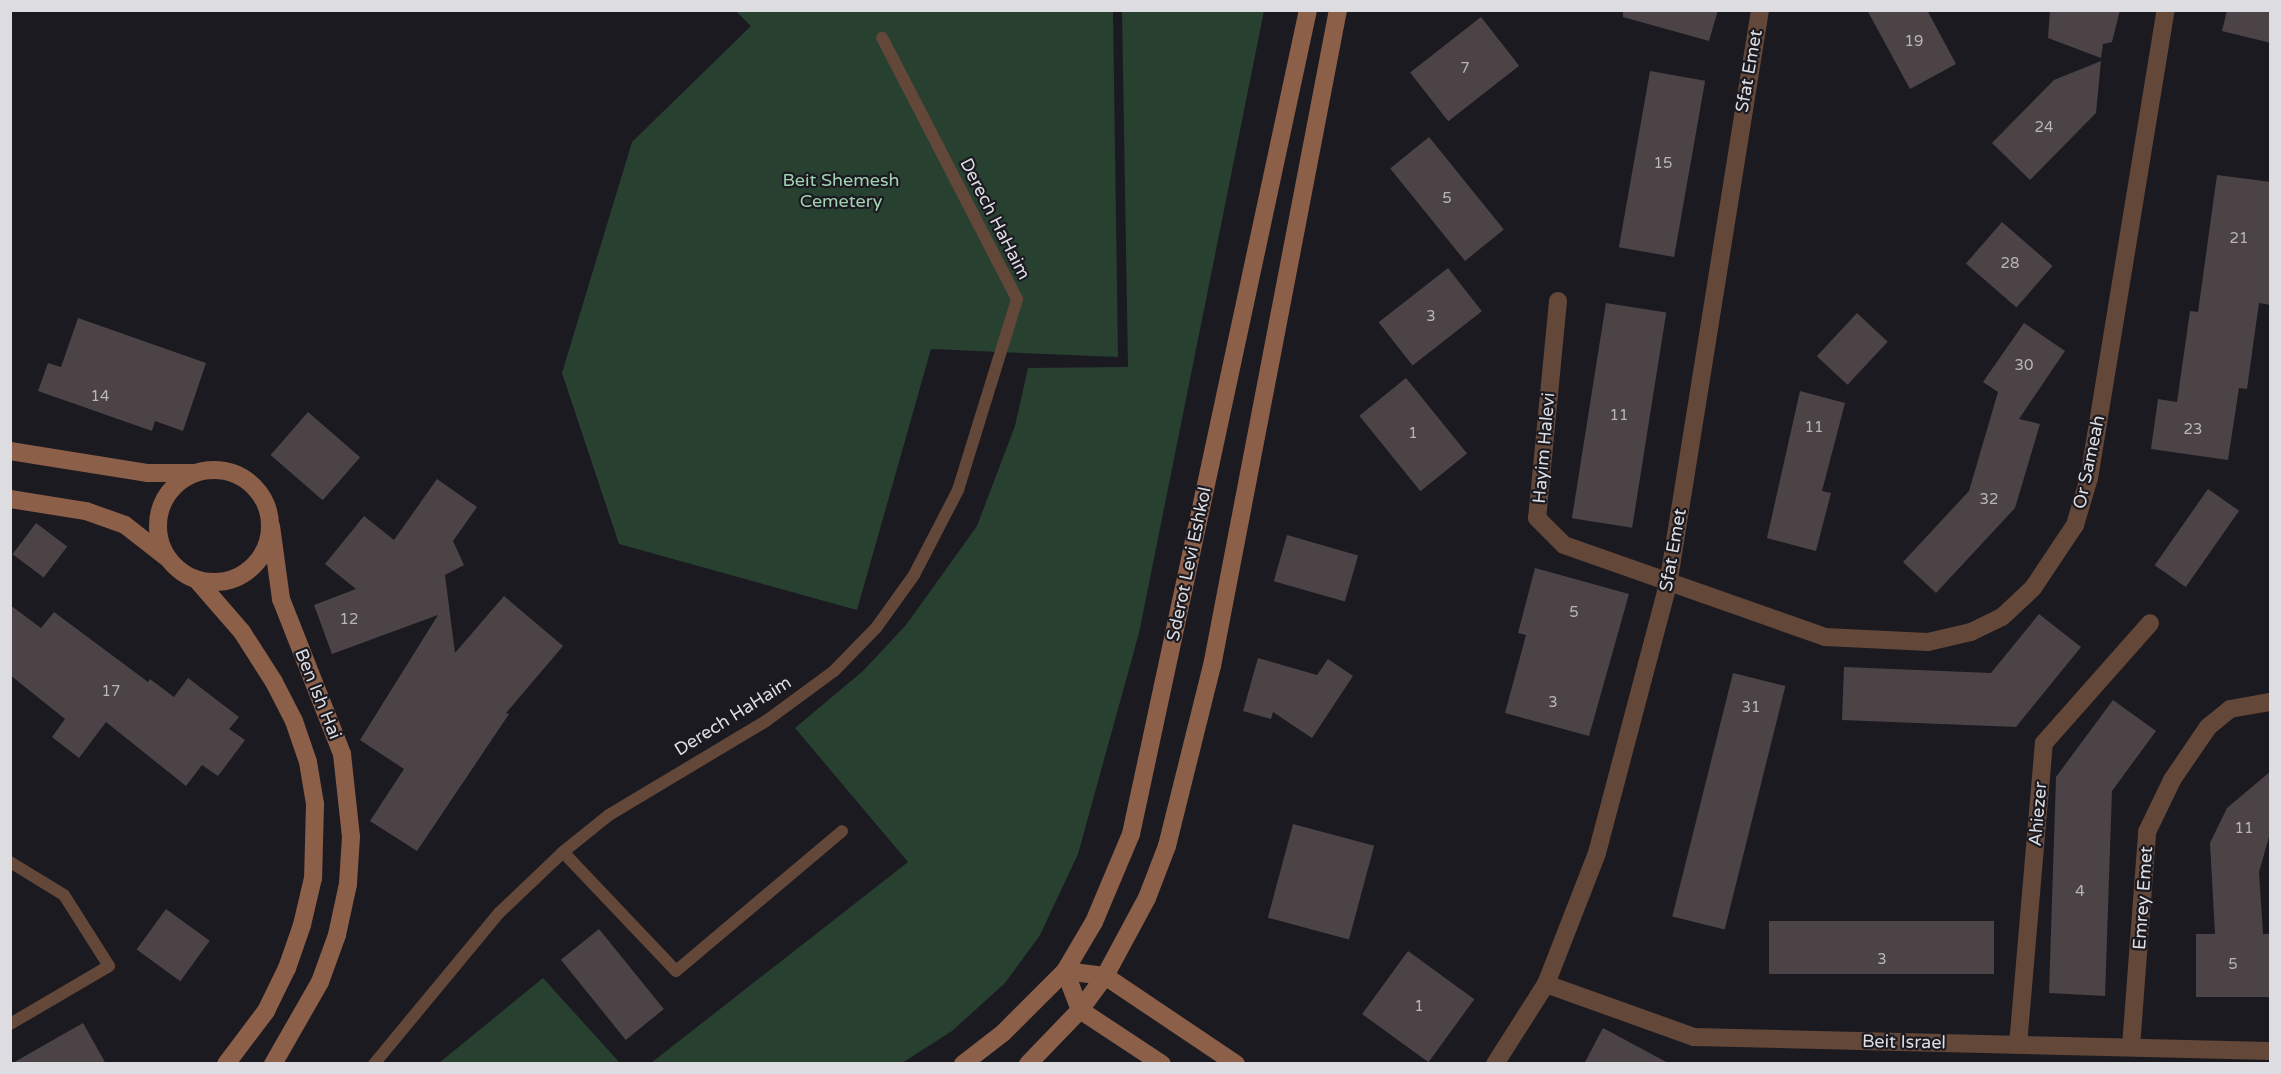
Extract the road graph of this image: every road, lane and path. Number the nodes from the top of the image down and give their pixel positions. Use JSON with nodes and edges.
{"nodes":[{"id":1,"x":1308,"y":10,"type":"edge"},
{"id":2,"x":1338,"y":10,"type":"edge"},
{"id":3,"x":1760,"y":10,"type":"edge"},
{"id":4,"x":2166,"y":10,"type":"edge"},
{"id":5,"x":882,"y":38,"type":"dead end"},
{"id":6,"x":1558,"y":301,"type":"dead end"},
{"id":7,"x":10,"y":451,"type":"edge"},
{"id":8,"x":196,"y":473,"type":"junction"},
{"id":9,"x":10,"y":499,"type":"edge"},
{"id":10,"x":270,"y":526,"type":"junction"},
{"id":11,"x":167,"y":558,"type":"junction"},
{"id":12,"x":196,"y":580,"type":"junction"},
{"id":13,"x":1668,"y":585,"type":"junction"},
{"id":14,"x":2150,"y":623,"type":"dead end"},
{"id":15,"x":2271,"y":702,"type":"edge"},
{"id":16,"x":842,"y":831,"type":"dead end"},
{"id":17,"x":562,"y":852,"type":"junction"},
{"id":18,"x":10,"y":862,"type":"edge"},
{"id":19,"x":1065,"y":971,"type":"junction"},
{"id":20,"x":1105,"y":976,"type":"junction"},
{"id":21,"x":1546,"y":984,"type":"junction"},
{"id":22,"x":1080,"y":1010,"type":"junction"},
{"id":23,"x":10,"y":1024,"type":"edge"},
{"id":24,"x":2018,"y":1045,"type":"junction"},
{"id":25,"x":2131,"y":1047,"type":"junction"},
{"id":26,"x":2271,"y":1051,"type":"edge"},
{"id":27,"x":2070,"y":1055,"type":"edge"},
{"id":28,"x":226,"y":1064,"type":"edge"},
{"id":29,"x":273,"y":1064,"type":"edge"},
{"id":30,"x":374,"y":1064,"type":"edge"},
{"id":31,"x":963,"y":1064,"type":"edge"},
{"id":32,"x":1028,"y":1064,"type":"edge"},
{"id":33,"x":1161,"y":1064,"type":"edge"},
{"id":34,"x":1236,"y":1064,"type":"edge"},
{"id":35,"x":1495,"y":1064,"type":"edge"}],
"edges":[{"from":1,"to":19,"type":"main road","name":"Sderot Levi Eshkol"},
{"from":2,"to":20,"type":"main road"},
{"from":3,"to":13,"type":"street","name":"Sfat Emet"},
{"from":4,"to":13,"type":"street","name":"Or Sameah"},
{"from":5,"to":17,"type":"lane","name":"Derech HaHaim"},
{"from":6,"to":13,"type":"street","name":"Hayim Halevi"},
{"from":7,"to":8,"type":"main road"},
{"from":8,"to":10,"type":"main road"},
{"from":8,"to":11,"type":"main road"},
{"from":9,"to":11,"type":"main road"},
{"from":10,"to":12,"type":"main road"},
{"from":10,"to":29,"type":"main road","name":"Ben Ish Hai"},
{"from":11,"to":12,"type":"main road"},
{"from":12,"to":28,"type":"main road","name":"Ben Ish Hai"},
{"from":13,"to":21,"type":"street","name":"Sfat Emet"},
{"from":14,"to":24,"type":"street","name":"Ahiezer"},
{"from":15,"to":25,"type":"street","name":"Emrey Emet"},
{"from":16,"to":17,"type":"lane"},
{"from":17,"to":30,"type":"lane","name":"Derech HaHaim"},
{"from":18,"to":23,"type":"lane"},
{"from":19,"to":20,"type":"main road"},
{"from":19,"to":22,"type":"main road"},
{"from":19,"to":31,"type":"main road","name":"Sderot Levi Eshkol"},
{"from":20,"to":22,"type":"main road"},
{"from":20,"to":34,"type":"main road"},
{"from":21,"to":24,"type":"street","name":"Beit Israel"},
{"from":21,"to":35,"type":"street","name":"Sfat Emet"},
{"from":22,"to":32,"type":"main road"},
{"from":22,"to":33,"type":"main road"},
{"from":24,"to":27,"type":"street","name":"Beit Israel"},
{"from":25,"to":26,"type":"street","name":"Beit Israel"},
{"from":25,"to":27,"type":"street","name":"Beit Israel"}]}
